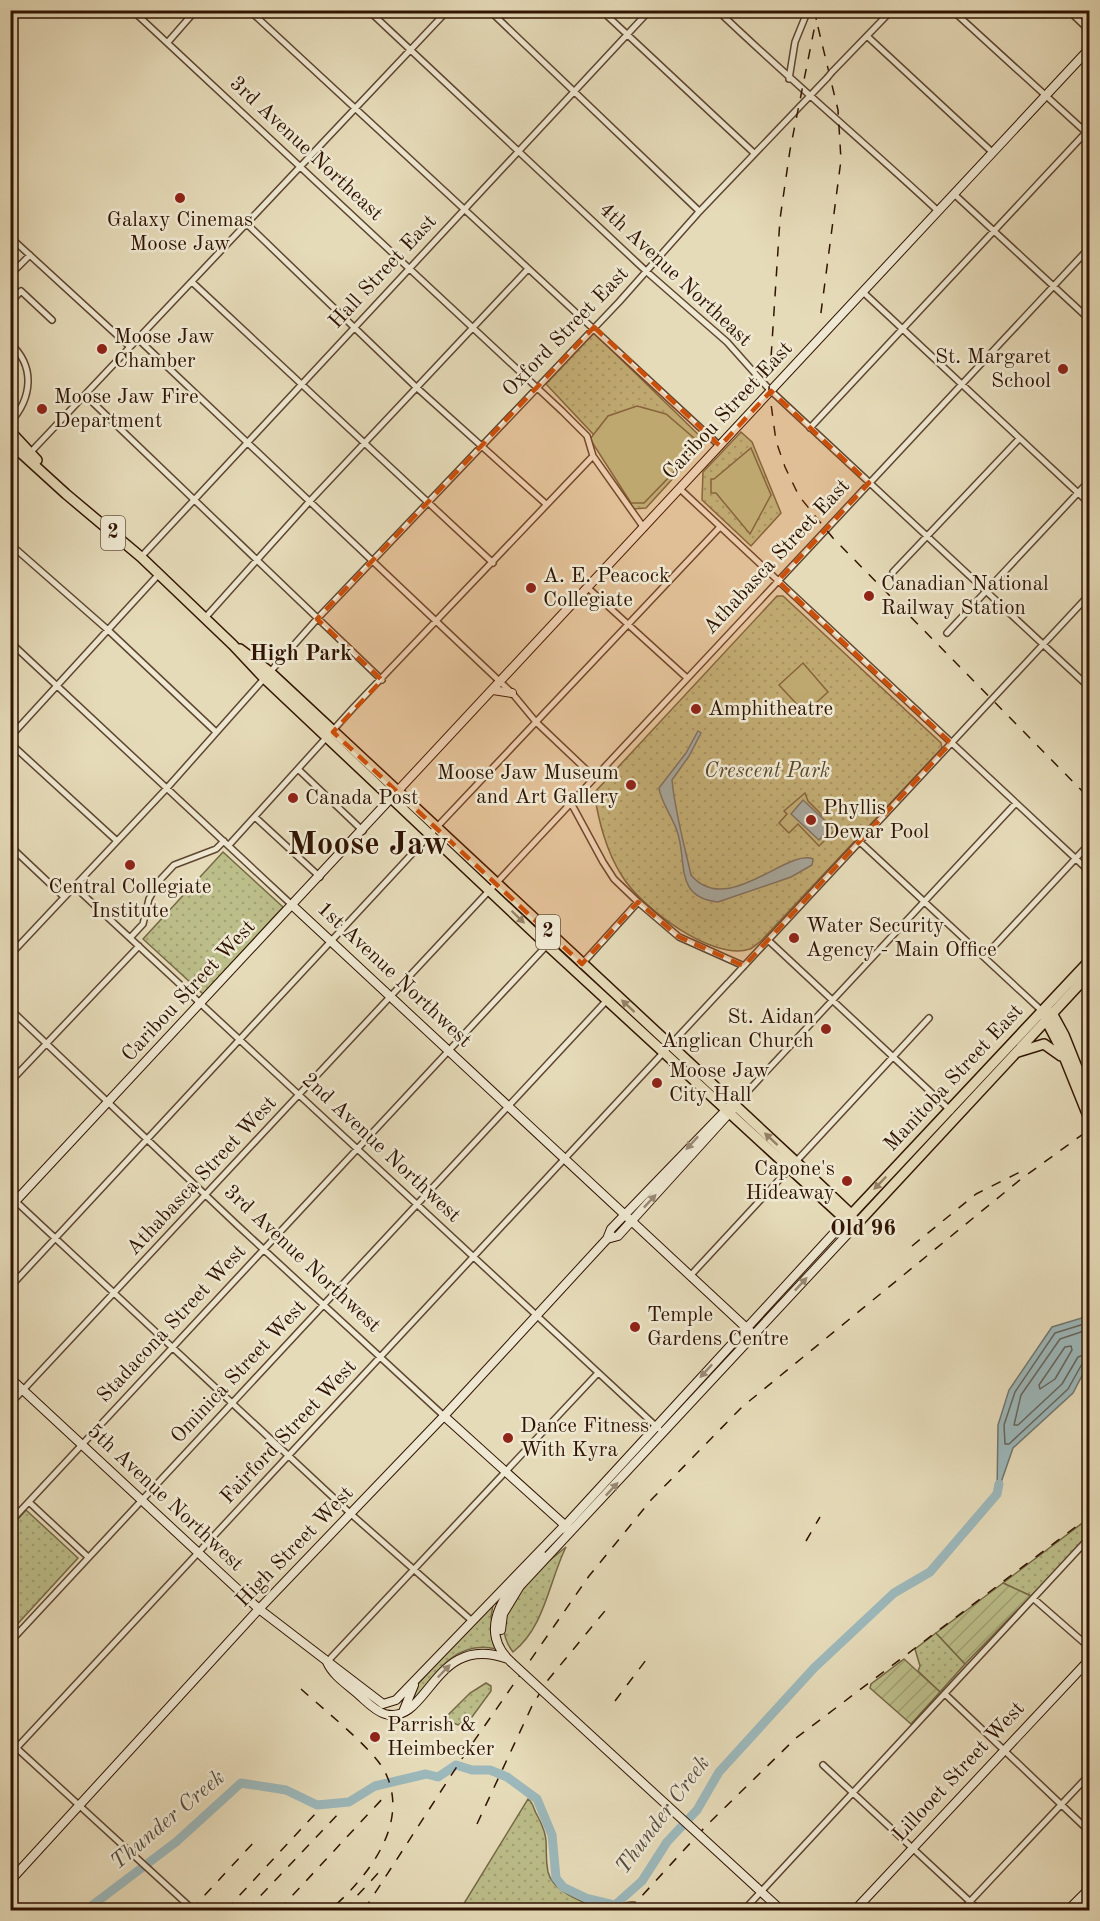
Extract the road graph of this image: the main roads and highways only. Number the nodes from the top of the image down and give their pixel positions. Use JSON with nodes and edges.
{"nodes":[{"id":1,"x":10,"y":431,"type":"edge"},
{"id":2,"x":10,"y":443,"type":"edge"},
{"id":3,"x":28,"y":455,"type":"junction"},
{"id":4,"x":493,"y":887,"type":"junction"},
{"id":5,"x":1089,"y":960,"type":"edge"},
{"id":6,"x":579,"y":968,"type":"junction"},
{"id":7,"x":1089,"y":973,"type":"edge"},
{"id":8,"x":1067,"y":996,"type":"junction"},
{"id":9,"x":1046,"y":1014,"type":"junction"},
{"id":10,"x":1059,"y":1026,"type":"junction"},
{"id":11,"x":1013,"y":1054,"type":"junction"},
{"id":12,"x":1066,"y":1062,"type":"junction"},
{"id":13,"x":1089,"y":1100,"type":"edge"},
{"id":14,"x":953,"y":1113,"type":"junction"},
{"id":15,"x":1089,"y":1121,"type":"edge"},
{"id":16,"x":848,"y":1217,"type":"junction"}],
"edges":[{"from":1,"to":3,"type":"main road","number":"2"},
{"from":2,"to":3,"type":"main road","number":"2"},
{"from":3,"to":4,"type":"main road","number":"2"},
{"from":4,"to":6,"type":"main road","number":"2"},
{"from":4,"to":6,"type":"main road","number":"2","one_way":true},
{"from":5,"to":9,"type":"main road","name":"Manitoba Street East"},
{"from":6,"to":16,"type":"main road","number":"2"},
{"from":7,"to":8,"type":"main road","name":"Manitoba Street East"},
{"from":8,"to":9,"type":"main road","name":"Manitoba Street East"},
{"from":8,"to":10,"type":"main road"},
{"from":9,"to":10,"type":"main road"},
{"from":9,"to":11,"type":"main road","name":"Manitoba Street East"},
{"from":9,"to":12,"type":"main road"},
{"from":9,"to":14,"type":"main road","name":"Manitoba Street East"},
{"from":10,"to":13,"type":"main road"},
{"from":11,"to":12,"type":"main road"},
{"from":11,"to":14,"type":"main road","name":"Manitoba Street East"},
{"from":12,"to":15,"type":"main road"},
{"from":14,"to":16,"type":"main road","name":"Manitoba Street East","one_way":true},
{"from":14,"to":16,"type":"main road","name":"Manitoba Street East","number":"2"}]}
